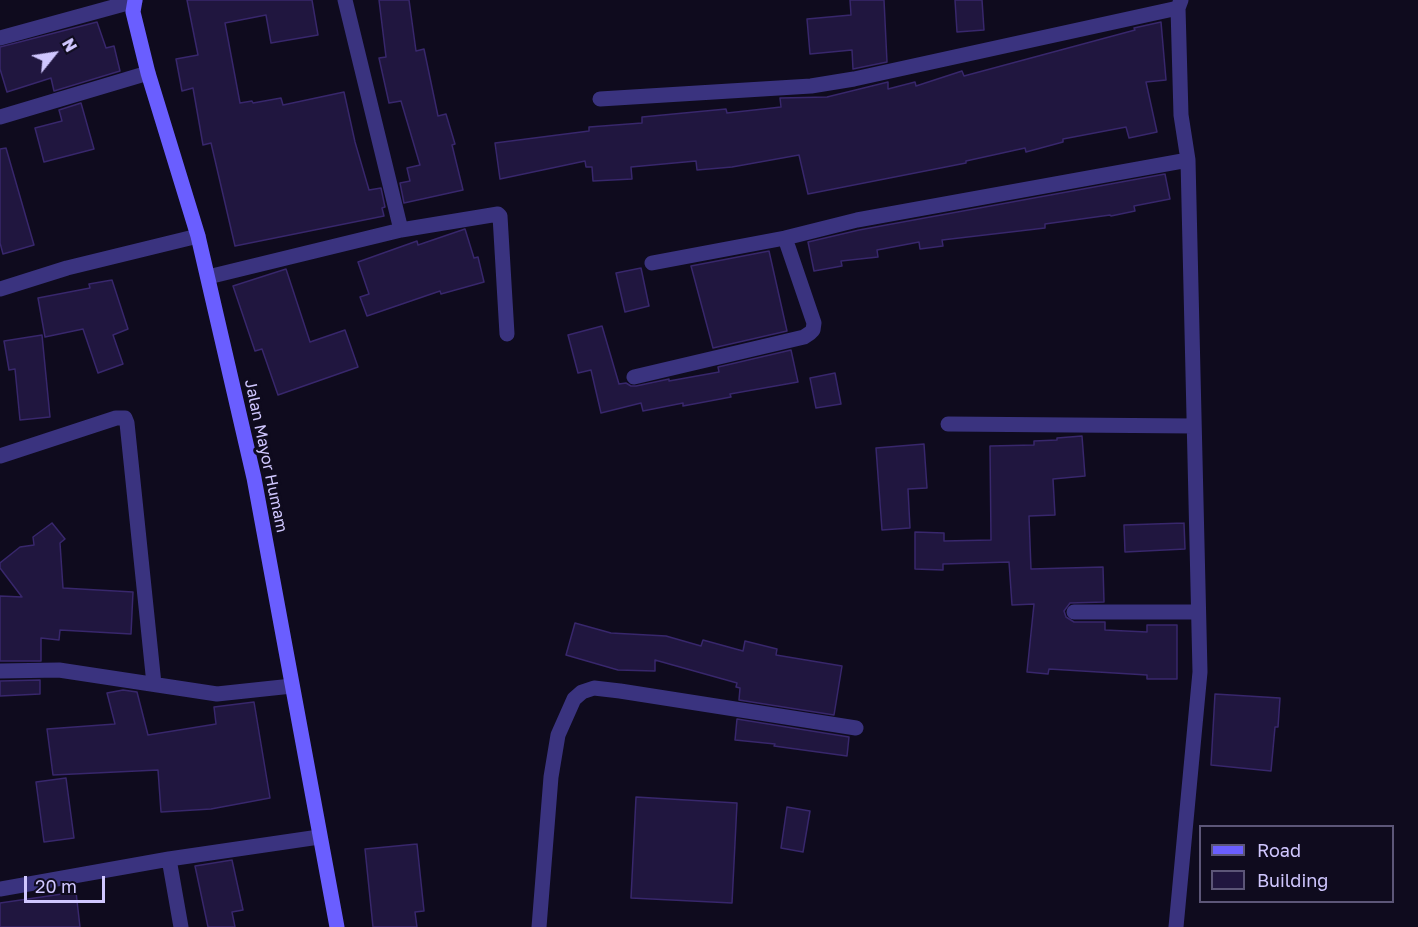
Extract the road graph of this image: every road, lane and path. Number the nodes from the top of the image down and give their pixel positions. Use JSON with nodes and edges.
{"nodes":[{"id":1,"x":345,"y":0,"type":"edge"},
{"id":2,"x":135,"y":1,"type":"edge"},
{"id":3,"x":1179,"y":4,"type":"edge"},
{"id":4,"x":0,"y":38,"type":"edge"},
{"id":5,"x":148,"y":73,"type":"junction"},
{"id":6,"x":600,"y":99,"type":"dead end"},
{"id":7,"x":0,"y":117,"type":"edge"},
{"id":8,"x":1188,"y":160,"type":"junction"},
{"id":9,"x":401,"y":230,"type":"junction"},
{"id":10,"x":198,"y":236,"type":"junction"},
{"id":11,"x":785,"y":238,"type":"junction"},
{"id":12,"x":652,"y":263,"type":"dead end"},
{"id":13,"x":208,"y":277,"type":"junction"},
{"id":14,"x":0,"y":288,"type":"edge"},
{"id":15,"x":507,"y":334,"type":"dead end"},
{"id":16,"x":634,"y":377,"type":"dead end"},
{"id":17,"x":948,"y":424,"type":"dead end"},
{"id":18,"x":1194,"y":426,"type":"junction"},
{"id":19,"x":0,"y":456,"type":"edge"},
{"id":20,"x":1074,"y":612,"type":"dead end"},
{"id":21,"x":1198,"y":612,"type":"junction"},
{"id":22,"x":0,"y":671,"type":"edge"},
{"id":23,"x":154,"y":684,"type":"junction"},
{"id":24,"x":292,"y":686,"type":"junction"},
{"id":25,"x":856,"y":728,"type":"dead end"},
{"id":26,"x":319,"y":837,"type":"junction"},
{"id":27,"x":169,"y":859,"type":"junction"},
{"id":28,"x":0,"y":889,"type":"edge"},
{"id":29,"x":181,"y":927,"type":"edge"},
{"id":30,"x":337,"y":927,"type":"edge"},
{"id":31,"x":539,"y":927,"type":"edge"},
{"id":32,"x":1176,"y":927,"type":"edge"}],
"edges":[{"from":1,"to":9,"type":"street"},
{"from":2,"to":4,"type":"street"},
{"from":2,"to":5,"type":"main road","name":"Jalan Mayor Humam"},
{"from":3,"to":6,"type":"street"},
{"from":3,"to":8,"type":"street"},
{"from":5,"to":7,"type":"street"},
{"from":5,"to":10,"type":"main road","name":"Jalan Mayor Humam"},
{"from":8,"to":11,"type":"street"},
{"from":8,"to":18,"type":"street"},
{"from":9,"to":13,"type":"street"},
{"from":9,"to":15,"type":"street"},
{"from":10,"to":13,"type":"main road","name":"Jalan Mayor Humam"},
{"from":10,"to":14,"type":"street"},
{"from":11,"to":12,"type":"street"},
{"from":11,"to":16,"type":"street"},
{"from":13,"to":24,"type":"main road","name":"Jalan Mayor Humam"},
{"from":17,"to":18,"type":"street"},
{"from":18,"to":21,"type":"street"},
{"from":19,"to":23,"type":"street"},
{"from":20,"to":21,"type":"street"},
{"from":21,"to":32,"type":"street"},
{"from":22,"to":23,"type":"street"},
{"from":23,"to":24,"type":"street"},
{"from":24,"to":26,"type":"main road","name":"Jalan Mayor Humam"},
{"from":25,"to":31,"type":"street"},
{"from":26,"to":27,"type":"street"},
{"from":26,"to":30,"type":"main road","name":"Jalan Mayor Humam"},
{"from":27,"to":28,"type":"street"},
{"from":27,"to":29,"type":"street"}]}
